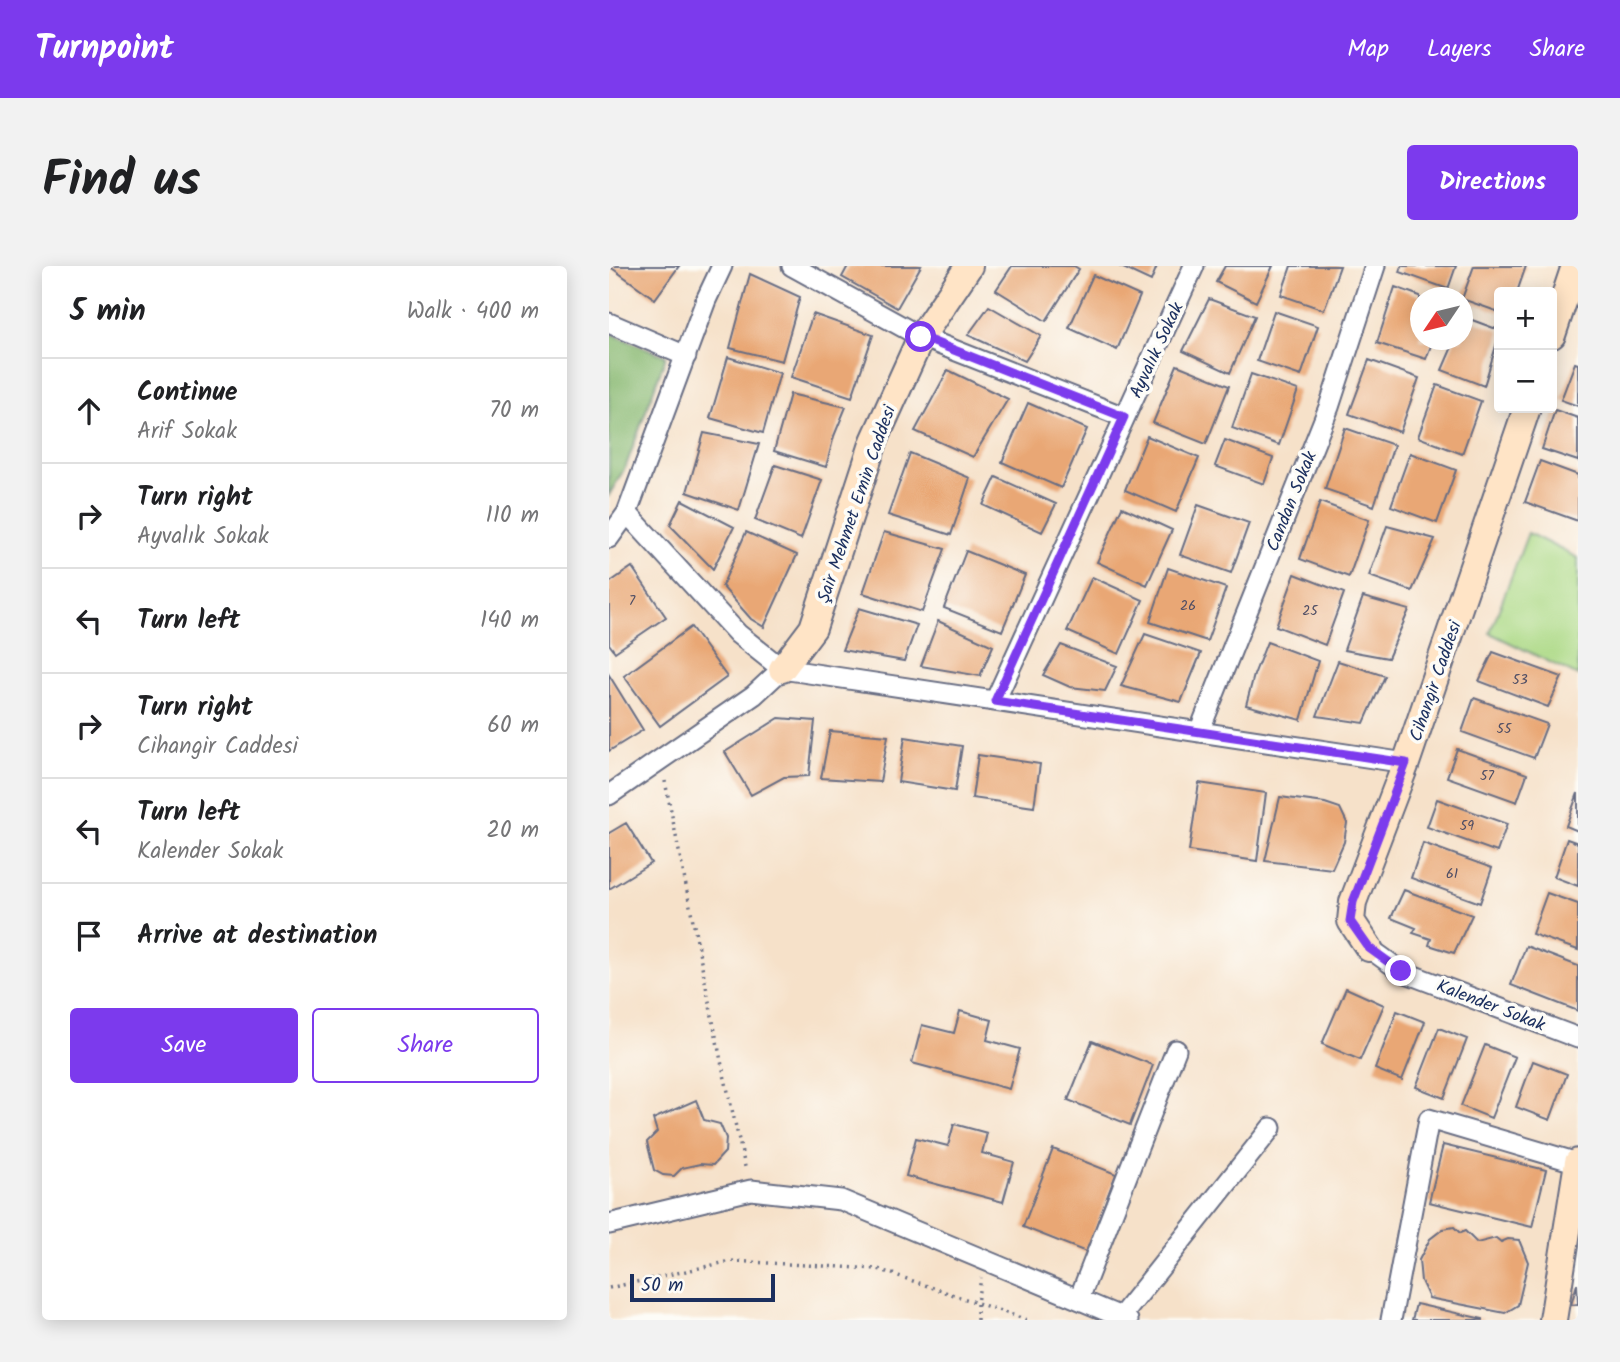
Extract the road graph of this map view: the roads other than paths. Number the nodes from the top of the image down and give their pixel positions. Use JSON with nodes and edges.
{"nodes":[{"id":1,"x":722,"y":266,"type":"edge"},
{"id":2,"x":792,"y":266,"type":"edge"},
{"id":3,"x":969,"y":266,"type":"edge"},
{"id":4,"x":1194,"y":266,"type":"edge"},
{"id":5,"x":1375,"y":266,"type":"edge"},
{"id":6,"x":1575,"y":266,"type":"edge"},
{"id":7,"x":1557,"y":320,"type":"edge"},
{"id":8,"x":609,"y":323,"type":"edge"},
{"id":9,"x":921,"y":337,"type":"junction"},
{"id":10,"x":686,"y":356,"type":"junction"},
{"id":11,"x":1525,"y":413,"type":"edge"},
{"id":12,"x":1124,"y":417,"type":"junction"},
{"id":13,"x":627,"y":513,"type":"junction"},
{"id":14,"x":609,"y":538,"type":"edge"},
{"id":15,"x":782,"y":669,"type":"junction"},
{"id":16,"x":995,"y":701,"type":"junction"},
{"id":17,"x":1199,"y":732,"type":"junction"},
{"id":18,"x":1406,"y":763,"type":"junction"},
{"id":19,"x":609,"y":795,"type":"edge"},
{"id":20,"x":1369,"y":948,"type":"joint"},
{"id":21,"x":1578,"y":1038,"type":"edge"},
{"id":22,"x":1177,"y":1050,"type":"dead end"},
{"id":23,"x":1271,"y":1128,"type":"dead end"},
{"id":24,"x":1578,"y":1163,"type":"edge"},
{"id":25,"x":609,"y":1224,"type":"edge"},
{"id":26,"x":1079,"y":1299,"type":"junction"},
{"id":27,"x":1125,"y":1319,"type":"edge"},
{"id":28,"x":1391,"y":1320,"type":"edge"},
{"id":29,"x":1553,"y":1320,"type":"edge"}],
"edges":[{"from":1,"to":10,"type":"street"},
{"from":2,"to":9,"type":"street"},
{"from":3,"to":9,"type":"street","name":"Şair Mehmet Emin Caddesi"},
{"from":4,"to":12,"type":"street","name":"Ayvalık Sokak"},
{"from":5,"to":17,"type":"street","name":"Candan Sokak"},
{"from":6,"to":7,"type":"street"},
{"from":8,"to":10,"type":"street"},
{"from":9,"to":12,"type":"street"},
{"from":9,"to":15,"type":"street","name":"Şair Mehmet Emin Caddesi"},
{"from":10,"to":13,"type":"street"},
{"from":11,"to":18,"type":"street","name":"Cihangir Caddesi"},
{"from":12,"to":16,"type":"street","name":"Ayvalık Sokak"},
{"from":13,"to":14,"type":"street"},
{"from":13,"to":15,"type":"street"},
{"from":15,"to":16,"type":"street"},
{"from":15,"to":19,"type":"street"},
{"from":16,"to":17,"type":"street"},
{"from":17,"to":18,"type":"street"},
{"from":18,"to":20,"type":"street","name":"Cihangir Caddesi"},
{"from":20,"to":21,"type":"street","name":"Kalender Sokak"},
{"from":22,"to":26,"type":"street"},
{"from":23,"to":27,"type":"street"},
{"from":24,"to":28,"type":"street"},
{"from":24,"to":29,"type":"street"},
{"from":25,"to":26,"type":"street"},
{"from":26,"to":27,"type":"street"}]}
